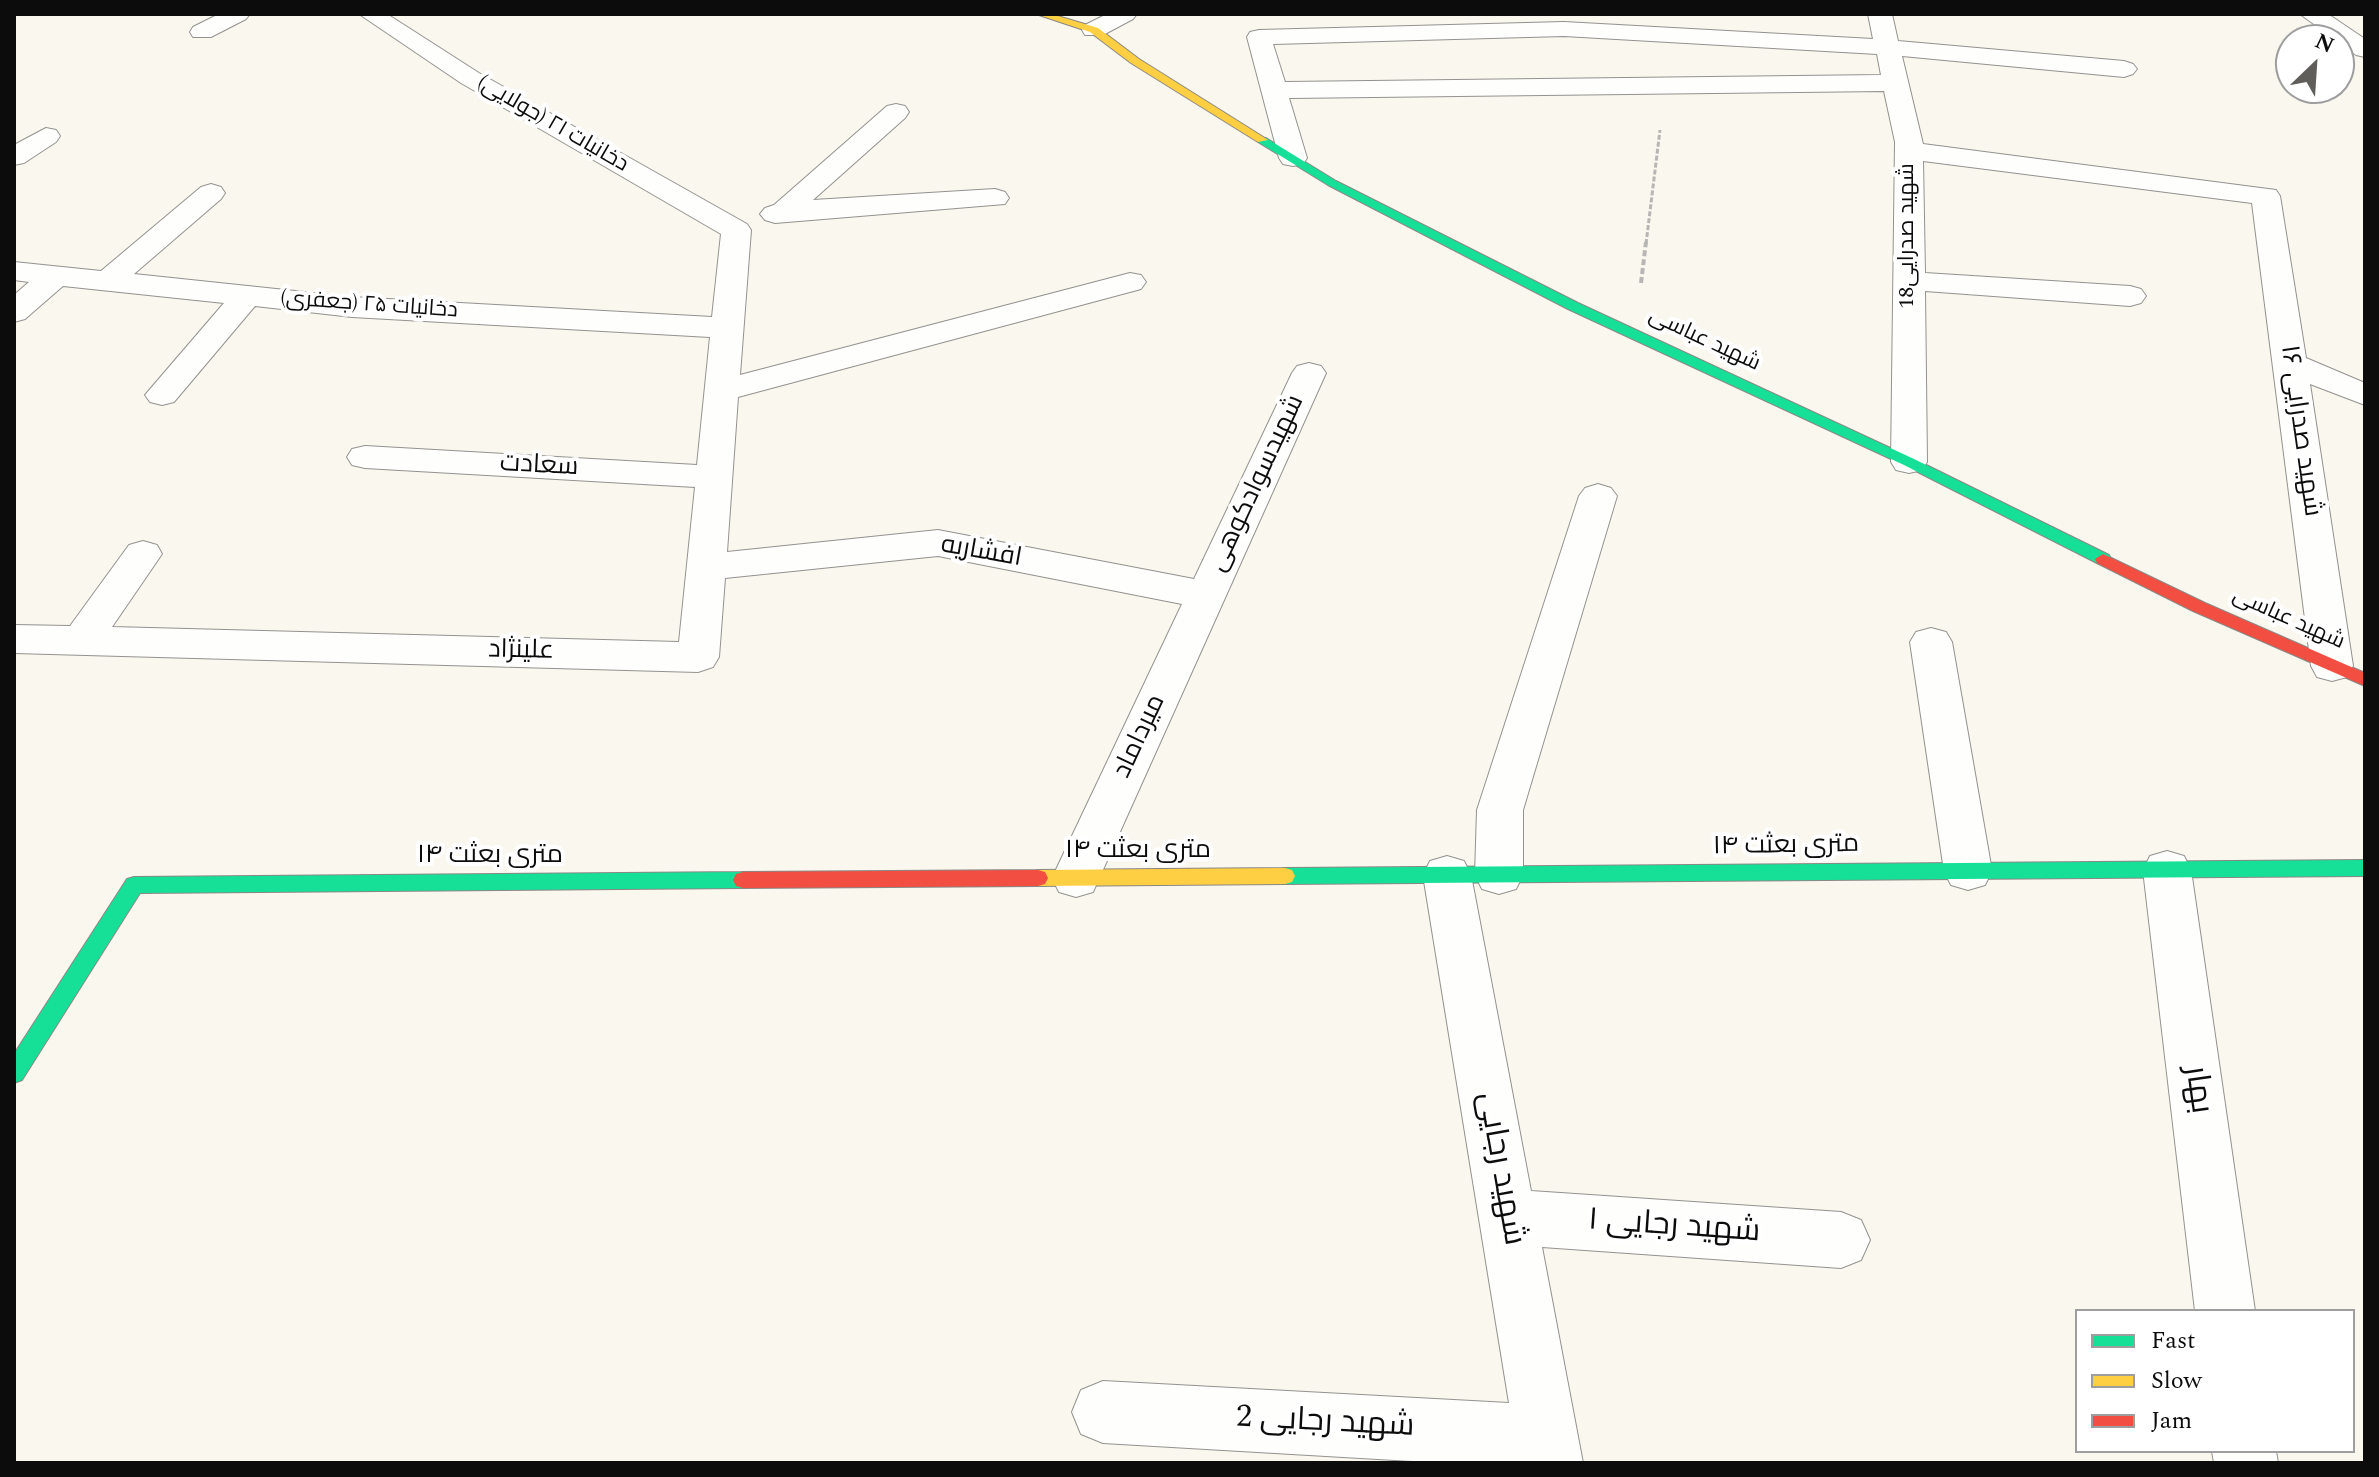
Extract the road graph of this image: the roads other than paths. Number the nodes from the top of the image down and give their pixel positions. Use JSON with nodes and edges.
{"nodes":[{"id":1,"x":238,"y":14,"type":"edge"},
{"id":2,"x":371,"y":14,"type":"edge"},
{"id":3,"x":1041,"y":14,"type":"edge"},
{"id":4,"x":1125,"y":14,"type":"edge"},
{"id":5,"x":1880,"y":14,"type":"edge"},
{"id":6,"x":2312,"y":14,"type":"edge"},
{"id":7,"x":1094,"y":30,"type":"junction"},
{"id":8,"x":202,"y":32,"type":"dead end"},
{"id":9,"x":1888,"y":47,"type":"junction"},
{"id":10,"x":2365,"y":50,"type":"edge"},
{"id":11,"x":2124,"y":69,"type":"dead end"},
{"id":12,"x":1896,"y":83,"type":"junction"},
{"id":13,"x":1274,"y":90,"type":"junction"},
{"id":14,"x":896,"y":112,"type":"dead end"},
{"id":15,"x":46,"y":136,"type":"dead end"},
{"id":16,"x":1909,"y":151,"type":"junction"},
{"id":17,"x":14,"y":157,"type":"edge"},
{"id":18,"x":1293,"y":158,"type":"junction"},
{"id":19,"x":211,"y":193,"type":"dead end"},
{"id":20,"x":995,"y":198,"type":"dead end"},
{"id":21,"x":784,"y":211,"type":"junction"},
{"id":22,"x":736,"y":230,"type":"junction"},
{"id":23,"x":14,"y":271,"type":"edge"},
{"id":24,"x":55,"y":276,"type":"junction"},
{"id":25,"x":108,"y":281,"type":"junction"},
{"id":26,"x":1909,"y":281,"type":"junction"},
{"id":27,"x":1130,"y":282,"type":"dead end"},
{"id":28,"x":247,"y":296,"type":"junction"},
{"id":29,"x":2130,"y":296,"type":"dead end"},
{"id":30,"x":14,"y":312,"type":"edge"},
{"id":31,"x":726,"y":328,"type":"junction"},
{"id":32,"x":2290,"y":364,"type":"junction"},
{"id":33,"x":1309,"y":373,"type":"dead end"},
{"id":34,"x":720,"y":391,"type":"junction"},
{"id":35,"x":162,"y":395,"type":"dead end"},
{"id":36,"x":2365,"y":395,"type":"edge"},
{"id":37,"x":365,"y":457,"type":"dead end"},
{"id":38,"x":1909,"y":462,"type":"junction"},
{"id":39,"x":714,"y":477,"type":"junction"},
{"id":40,"x":1598,"y":496,"type":"dead end"},
{"id":41,"x":143,"y":554,"type":"dead end"},
{"id":42,"x":706,"y":567,"type":"junction"},
{"id":43,"x":1206,"y":595,"type":"junction"},
{"id":44,"x":14,"y":639,"type":"edge"},
{"id":45,"x":81,"y":641,"type":"junction"},
{"id":46,"x":1931,"y":642,"type":"dead end"},
{"id":47,"x":2332,"y":666,"type":"junction"},
{"id":48,"x":2365,"y":680,"type":"edge"},
{"id":49,"x":2365,"y":868,"type":"edge"},
{"id":50,"x":2167,"y":870,"type":"junction"},
{"id":51,"x":1968,"y":871,"type":"junction"},
{"id":52,"x":1473,"y":875,"type":"junction"},
{"id":53,"x":1076,"y":878,"type":"junction"},
{"id":54,"x":14,"y":1073,"type":"edge"},
{"id":55,"x":1507,"y":1217,"type":"junction"},
{"id":56,"x":1841,"y":1240,"type":"dead end"},
{"id":57,"x":2225,"y":1309,"type":"edge"},
{"id":58,"x":1103,"y":1412,"type":"dead end"},
{"id":59,"x":1549,"y":1450,"type":"edge"}],
"edges":[{"from":1,"to":8,"type":"street"},
{"from":2,"to":22,"type":"street","name":"دخانیات ۲۱ (جولایی)"},
{"from":3,"to":7,"type":"street","name":"شهید عباسی"},
{"from":4,"to":7,"type":"street"},
{"from":5,"to":9,"type":"street","name":"شهید صدرایی18"},
{"from":6,"to":10,"type":"street"},
{"from":7,"to":18,"type":"street","name":"شهید عباسی"},
{"from":9,"to":11,"type":"street"},
{"from":9,"to":12,"type":"street","name":"شهید صدرایی18"},
{"from":9,"to":13,"type":"street"},
{"from":12,"to":13,"type":"street"},
{"from":12,"to":16,"type":"street","name":"شهید صدرایی18"},
{"from":13,"to":18,"type":"street"},
{"from":14,"to":21,"type":"street"},
{"from":15,"to":17,"type":"street"},
{"from":16,"to":26,"type":"street","name":"شهید صدرایی18"},
{"from":16,"to":32,"type":"street","name":"شهید صدرایی ۱۶"},
{"from":18,"to":38,"type":"street","name":"شهید عباسی"},
{"from":19,"to":25,"type":"street"},
{"from":20,"to":21,"type":"street"},
{"from":21,"to":22,"type":"street"},
{"from":22,"to":31,"type":"street","name":"علینژاد"},
{"from":23,"to":24,"type":"street","name":"دخانیات ۲۵ (جعفری)"},
{"from":24,"to":25,"type":"street","name":"دخانیات ۲۵ (جعفری)"},
{"from":24,"to":30,"type":"street"},
{"from":25,"to":28,"type":"street","name":"دخانیات ۲۵ (جعفری)"},
{"from":26,"to":29,"type":"street"},
{"from":26,"to":38,"type":"street","name":"شهید صدرایی18"},
{"from":27,"to":34,"type":"street"},
{"from":28,"to":31,"type":"street","name":"دخانیات ۲۵ (جعفری)"},
{"from":28,"to":35,"type":"street"},
{"from":31,"to":34,"type":"street","name":"علینژاد"},
{"from":32,"to":36,"type":"street"},
{"from":32,"to":47,"type":"street","name":"شهید صدرایی ۱۶"},
{"from":33,"to":43,"type":"street","name":"شهیدسوادکوهی"},
{"from":34,"to":39,"type":"street","name":"علینژاد"},
{"from":37,"to":39,"type":"street","name":"سعادت"},
{"from":38,"to":47,"type":"street","name":"شهید عباسی"},
{"from":39,"to":42,"type":"street","name":"علینژاد"},
{"from":40,"to":52,"type":"street","name":"شهید رجایی"},
{"from":41,"to":45,"type":"street"},
{"from":42,"to":43,"type":"street","name":"افشاریه"},
{"from":42,"to":45,"type":"street","name":"علینژاد"},
{"from":43,"to":53,"type":"street","name":"میرداماد"},
{"from":44,"to":45,"type":"street","name":"علینژاد"},
{"from":46,"to":51,"type":"street"},
{"from":47,"to":48,"type":"street","name":"شهید عباسی"},
{"from":49,"to":50,"type":"street","name":"۱۴ متری بعثت"},
{"from":50,"to":51,"type":"street","name":"۱۴ متری بعثت"},
{"from":50,"to":57,"type":"street","name":"بهار"},
{"from":51,"to":52,"type":"street","name":"۱۴ متری بعثت"},
{"from":52,"to":53,"type":"street","name":"۱۴ متری بعثت"},
{"from":52,"to":55,"type":"street","name":"شهید رجایی"},
{"from":53,"to":54,"type":"street","name":"۱۴ متری بعثت"},
{"from":55,"to":56,"type":"street","name":"شهید رجایی ۱"},
{"from":55,"to":59,"type":"street","name":"شهید رجایی"},
{"from":58,"to":59,"type":"street","name":"شهید رجایی 2"}]}
